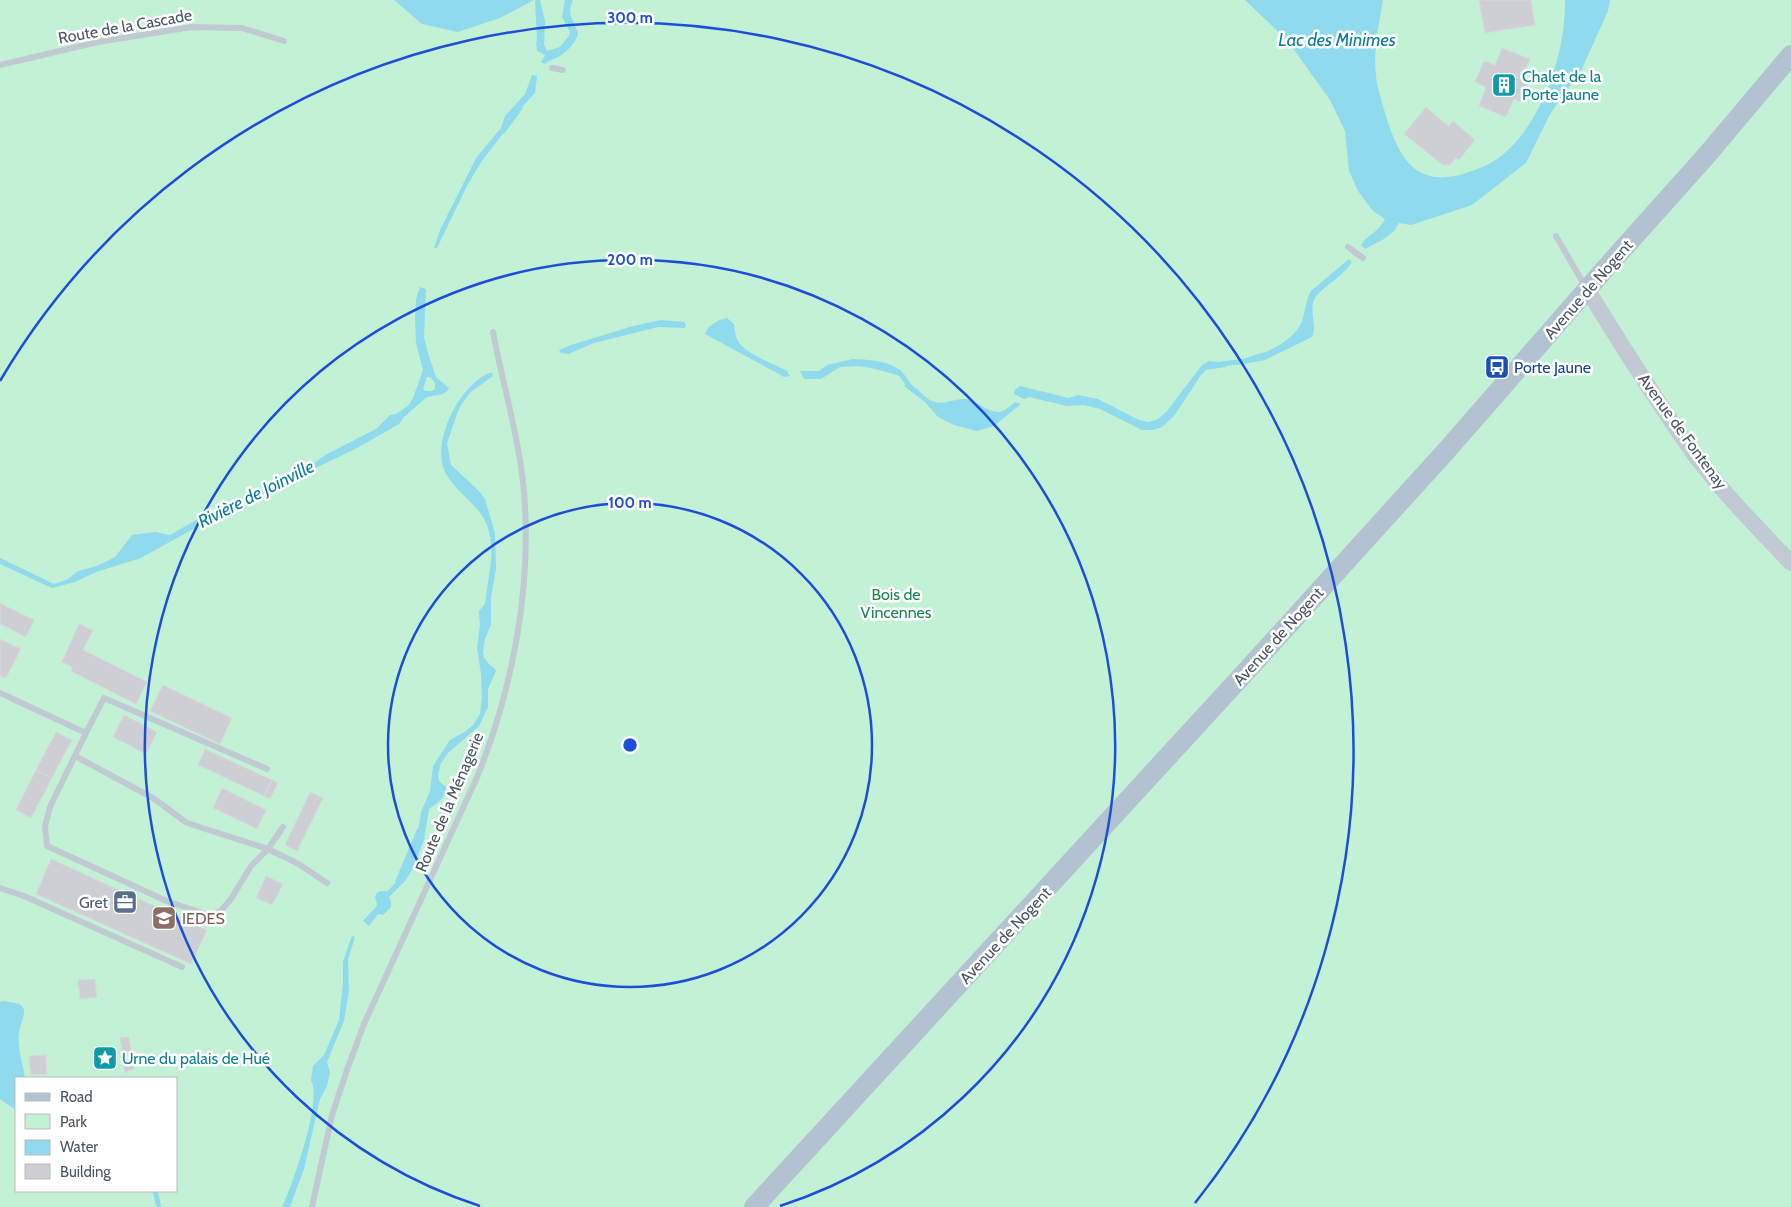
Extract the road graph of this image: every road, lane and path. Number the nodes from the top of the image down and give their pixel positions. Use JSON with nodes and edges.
{"nodes":[{"id":1,"x":284,"y":40,"type":"dead end"},
{"id":2,"x":1791,"y":55,"type":"edge"},
{"id":3,"x":0,"y":65,"type":"edge"},
{"id":4,"x":552,"y":68,"type":"dead end"},
{"id":5,"x":563,"y":70,"type":"dead end"},
{"id":6,"x":1556,"y":236,"type":"dead end"},
{"id":7,"x":1349,"y":248,"type":"dead end"},
{"id":8,"x":1363,"y":258,"type":"dead end"},
{"id":9,"x":1587,"y":289,"type":"junction"},
{"id":10,"x":493,"y":332,"type":"dead end"},
{"id":11,"x":1791,"y":563,"type":"edge"},
{"id":12,"x":0,"y":693,"type":"edge"},
{"id":13,"x":86,"y":733,"type":"junction"},
{"id":14,"x":75,"y":756,"type":"junction"},
{"id":15,"x":267,"y":769,"type":"dead end"},
{"id":16,"x":283,"y":827,"type":"dead end"},
{"id":17,"x":268,"y":849,"type":"junction"},
{"id":18,"x":327,"y":883,"type":"dead end"},
{"id":19,"x":0,"y":888,"type":"edge"},
{"id":20,"x":182,"y":968,"type":"dead end"},
{"id":21,"x":312,"y":1207,"type":"edge"},
{"id":22,"x":754,"y":1207,"type":"edge"}],
"edges":[{"from":1,"to":3,"type":"lane","name":"Route de la Cascade"},
{"from":2,"to":9,"type":"main road","name":"Avenue de Nogent"},
{"from":4,"to":5,"type":"lane"},
{"from":6,"to":9,"type":"lane"},
{"from":7,"to":8,"type":"lane"},
{"from":9,"to":11,"type":"street","name":"Avenue de Fontenay"},
{"from":9,"to":22,"type":"main road","name":"Avenue de Nogent"},
{"from":10,"to":21,"type":"lane","name":"Route de la Ménagerie"},
{"from":12,"to":13,"type":"lane"},
{"from":13,"to":14,"type":"lane"},
{"from":13,"to":15,"type":"lane"},
{"from":14,"to":17,"type":"lane"},
{"from":14,"to":17,"type":"lane"},
{"from":16,"to":17,"type":"lane"},
{"from":17,"to":18,"type":"lane"},
{"from":19,"to":20,"type":"lane"}]}
